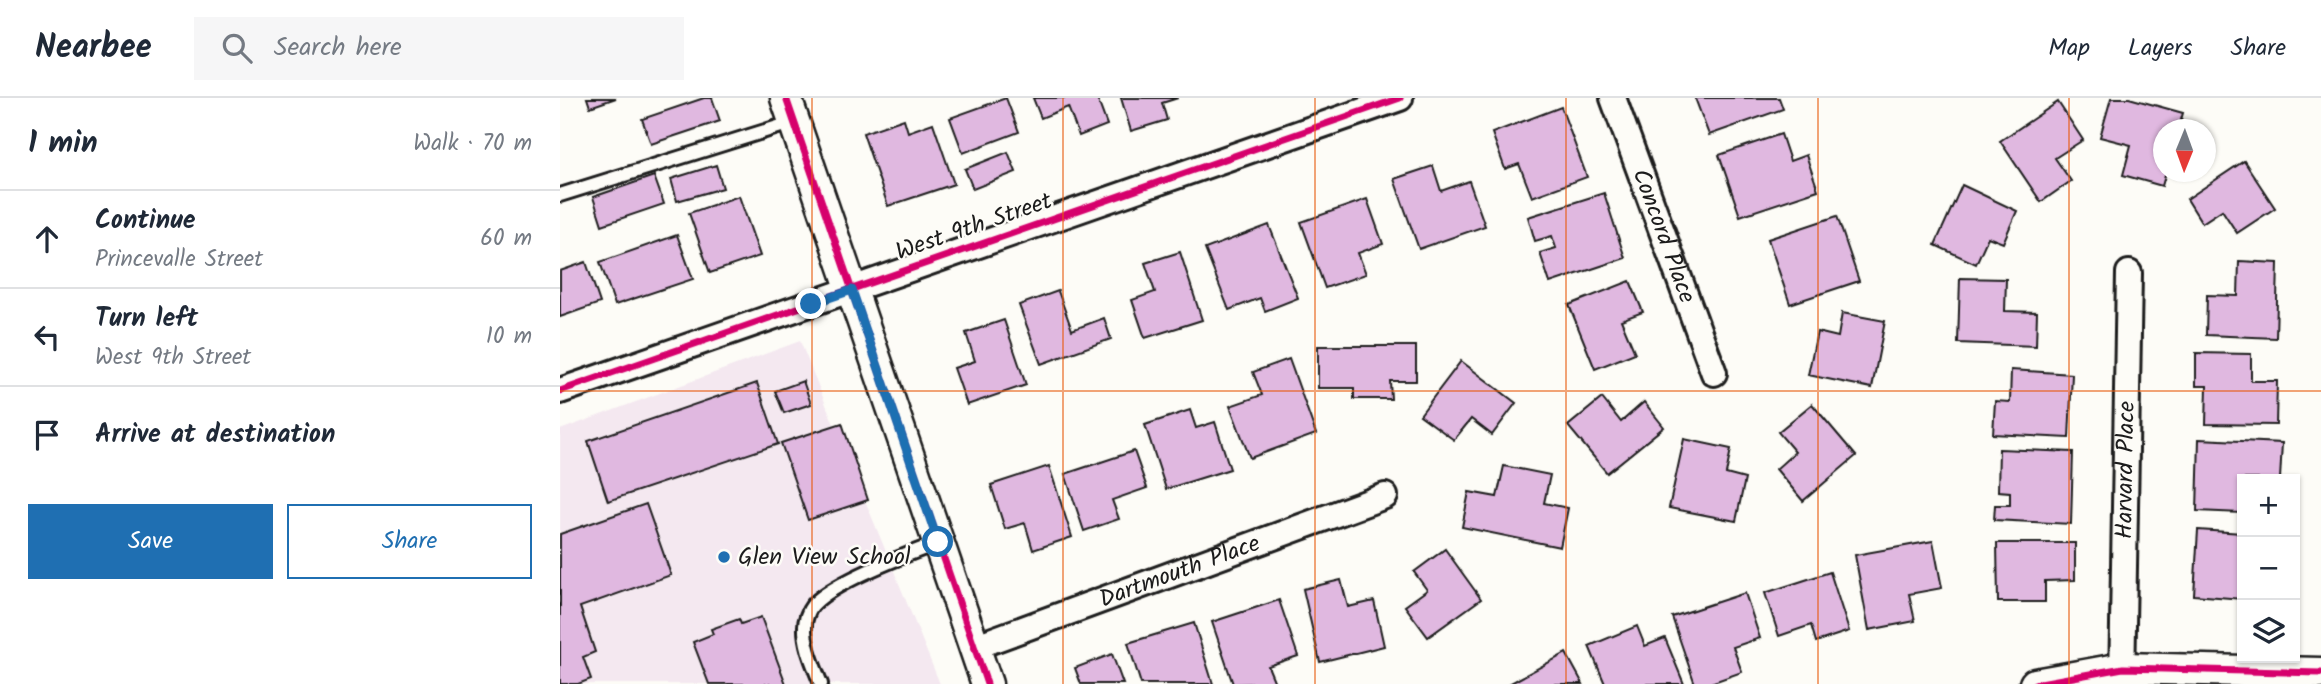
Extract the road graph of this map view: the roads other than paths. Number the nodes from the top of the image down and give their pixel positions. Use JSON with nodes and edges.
{"nodes":[{"id":1,"x":1401,"y":98,"type":"edge"},
{"id":2,"x":1613,"y":98,"type":"edge"},
{"id":3,"x":790,"y":110,"type":"edge"},
{"id":4,"x":560,"y":195,"type":"edge"},
{"id":5,"x":2130,"y":273,"type":"dead end"},
{"id":6,"x":852,"y":290,"type":"junction"},
{"id":7,"x":1714,"y":373,"type":"dead end"},
{"id":8,"x":560,"y":391,"type":"edge"},
{"id":9,"x":1385,"y":496,"type":"dead end"},
{"id":10,"x":938,"y":542,"type":"junction"},
{"id":11,"x":974,"y":647,"type":"junction"},
{"id":12,"x":2321,"y":673,"type":"edge"},
{"id":13,"x":2122,"y":676,"type":"edge"},
{"id":14,"x":821,"y":684,"type":"edge"},
{"id":15,"x":987,"y":684,"type":"edge"},
{"id":16,"x":2035,"y":684,"type":"edge"}],
"edges":[{"from":1,"to":6,"type":"street","name":"West 9th Street"},
{"from":2,"to":7,"type":"street","name":"Concord Place"},
{"from":3,"to":4,"type":"lane"},
{"from":3,"to":6,"type":"street"},
{"from":5,"to":13,"type":"street","name":"Harvard Place"},
{"from":6,"to":8,"type":"street","name":"West 9th Street"},
{"from":6,"to":10,"type":"street"},
{"from":9,"to":11,"type":"street","name":"Dartmouth Place"},
{"from":10,"to":11,"type":"street"},
{"from":10,"to":14,"type":"lane"},
{"from":11,"to":15,"type":"street"},
{"from":12,"to":13,"type":"street"},
{"from":13,"to":16,"type":"street"}]}
